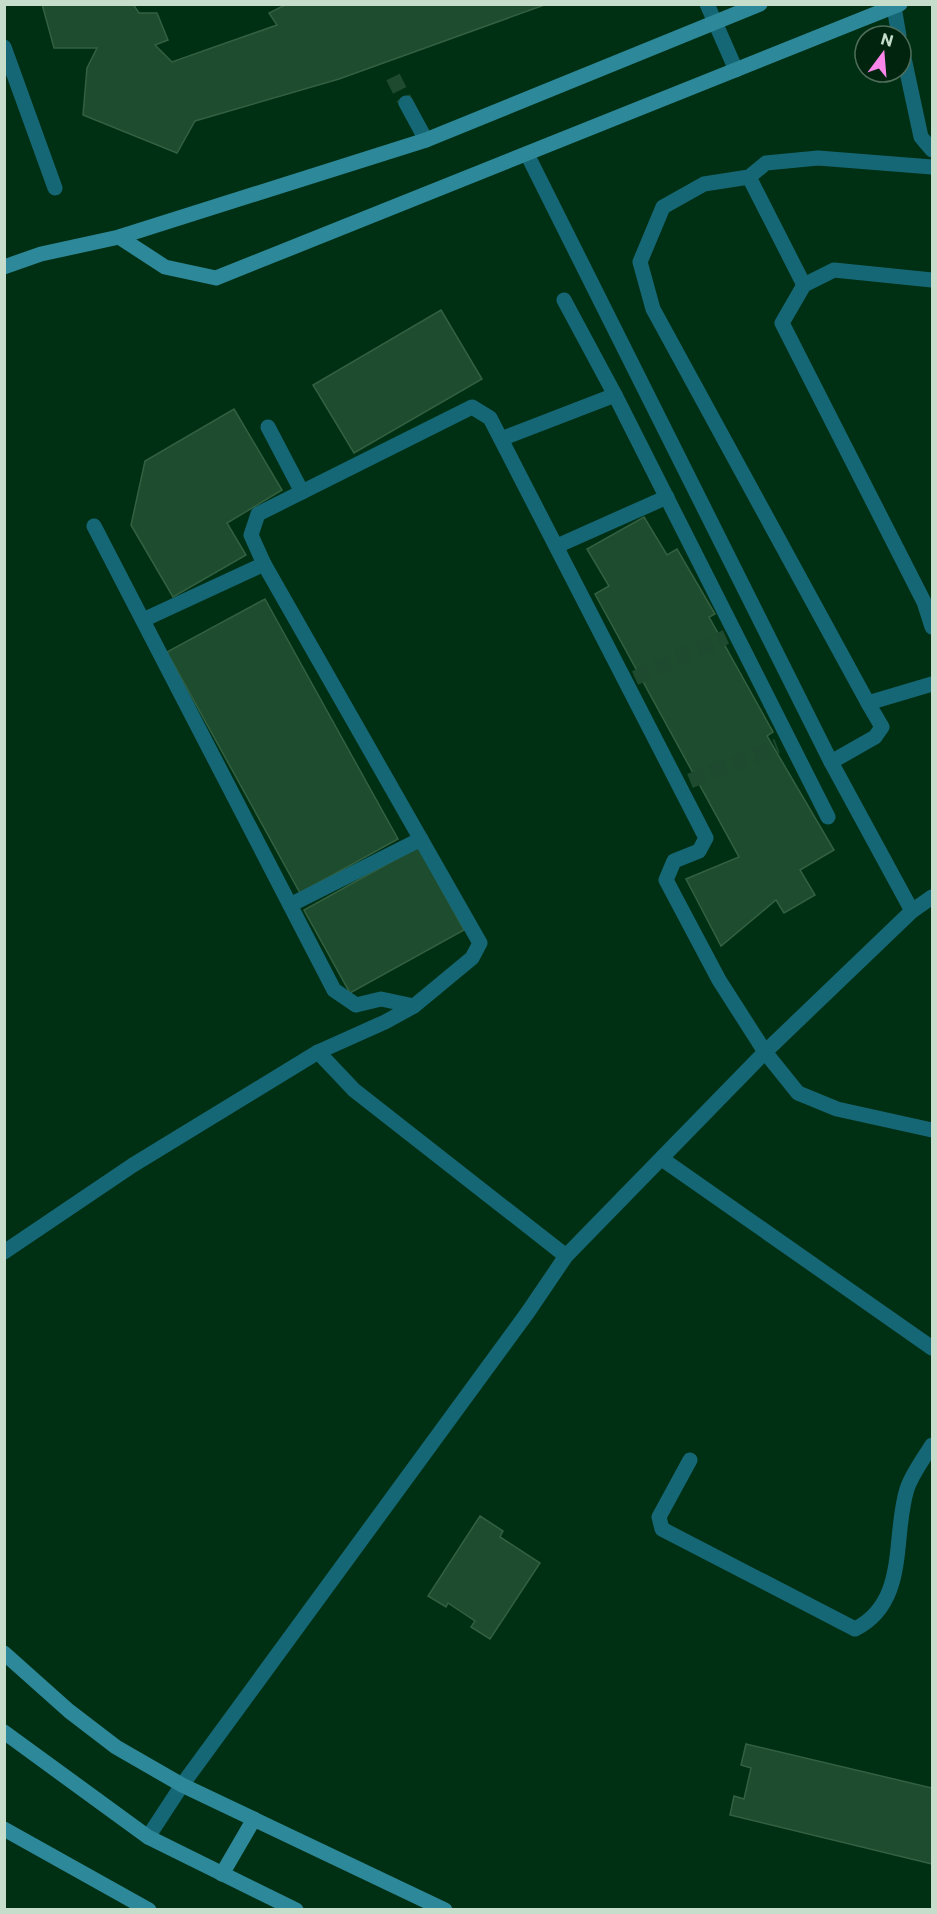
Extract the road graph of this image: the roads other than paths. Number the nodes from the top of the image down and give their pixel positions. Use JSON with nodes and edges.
{"nodes":[{"id":1,"x":707,"y":4,"type":"edge"},
{"id":2,"x":760,"y":4,"type":"edge"},
{"id":3,"x":897,"y":6,"type":"edge"},
{"id":4,"x":715,"y":22,"type":"junction"},
{"id":5,"x":898,"y":24,"type":"edge"},
{"id":6,"x":4,"y":46,"type":"edge"},
{"id":7,"x":736,"y":70,"type":"junction"},
{"id":8,"x":910,"y":84,"type":"edge"},
{"id":9,"x":406,"y":103,"type":"tunnel mouth"},
{"id":10,"x":426,"y":141,"type":"junction"},
{"id":11,"x":933,"y":150,"type":"edge"},
{"id":12,"x":527,"y":154,"type":"junction"},
{"id":13,"x":933,"y":167,"type":"edge"},
{"id":14,"x":749,"y":177,"type":"junction"},
{"id":15,"x":55,"y":188,"type":"dead end"},
{"id":16,"x":119,"y":237,"type":"junction"},
{"id":17,"x":4,"y":267,"type":"edge"},
{"id":18,"x":933,"y":280,"type":"edge"},
{"id":19,"x":804,"y":285,"type":"junction"},
{"id":20,"x":564,"y":300,"type":"dead end"},
{"id":21,"x":615,"y":395,"type":"junction"},
{"id":22,"x":268,"y":427,"type":"dead end"},
{"id":23,"x":501,"y":439,"type":"junction"},
{"id":24,"x":302,"y":492,"type":"junction"},
{"id":25,"x":667,"y":497,"type":"junction"},
{"id":26,"x":94,"y":526,"type":"dead end"},
{"id":27,"x":557,"y":546,"type":"junction"},
{"id":28,"x":264,"y":564,"type":"junction"},
{"id":29,"x":928,"y":600,"type":"edge"},
{"id":30,"x":143,"y":620,"type":"junction"},
{"id":31,"x":933,"y":627,"type":"edge"},
{"id":32,"x":933,"y":684,"type":"edge"},
{"id":33,"x":868,"y":703,"type":"junction"},
{"id":34,"x":831,"y":762,"type":"junction"},
{"id":35,"x":828,"y":817,"type":"dead end"},
{"id":36,"x":421,"y":839,"type":"junction"},
{"id":37,"x":933,"y":897,"type":"edge"},
{"id":38,"x":290,"y":905,"type":"junction"},
{"id":39,"x":912,"y":911,"type":"junction"},
{"id":40,"x":414,"y":1006,"type":"junction"},
{"id":41,"x":318,"y":1052,"type":"junction"},
{"id":42,"x":765,"y":1052,"type":"junction"},
{"id":43,"x":933,"y":1130,"type":"edge"},
{"id":44,"x":662,"y":1160,"type":"junction"},
{"id":45,"x":4,"y":1252,"type":"edge"},
{"id":46,"x":566,"y":1256,"type":"junction"},
{"id":47,"x":933,"y":1348,"type":"edge"},
{"id":48,"x":933,"y":1445,"type":"edge"},
{"id":49,"x":690,"y":1460,"type":"dead end"},
{"id":50,"x":4,"y":1653,"type":"edge"},
{"id":51,"x":4,"y":1732,"type":"edge"},
{"id":52,"x":182,"y":1785,"type":"junction"},
{"id":53,"x":254,"y":1819,"type":"junction"},
{"id":54,"x":4,"y":1828,"type":"edge"},
{"id":55,"x":148,"y":1837,"type":"junction"},
{"id":56,"x":222,"y":1874,"type":"junction"},
{"id":57,"x":149,"y":1910,"type":"edge"},
{"id":58,"x":296,"y":1910,"type":"edge"},
{"id":59,"x":445,"y":1910,"type":"edge"}],
"edges":[{"from":1,"to":4,"type":"street"},
{"from":2,"to":4,"type":"street"},
{"from":3,"to":5,"type":"street"},
{"from":3,"to":7,"type":"street"},
{"from":4,"to":7,"type":"street"},
{"from":4,"to":10,"type":"street"},
{"from":6,"to":15,"type":"street"},
{"from":7,"to":12,"type":"street"},
{"from":8,"to":11,"type":"street"},
{"from":9,"to":10,"type":"street"},
{"from":10,"to":16,"type":"street"},
{"from":12,"to":16,"type":"street"},
{"from":12,"to":34,"type":"street"},
{"from":13,"to":14,"type":"street"},
{"from":14,"to":19,"type":"street"},
{"from":14,"to":33,"type":"street"},
{"from":16,"to":17,"type":"street"},
{"from":18,"to":19,"type":"street"},
{"from":19,"to":29,"type":"street"},
{"from":20,"to":21,"type":"street"},
{"from":21,"to":23,"type":"street"},
{"from":21,"to":25,"type":"street"},
{"from":22,"to":24,"type":"street"},
{"from":23,"to":24,"type":"street"},
{"from":23,"to":27,"type":"street"},
{"from":24,"to":28,"type":"street"},
{"from":25,"to":27,"type":"street"},
{"from":25,"to":35,"type":"street"},
{"from":26,"to":30,"type":"street"},
{"from":27,"to":42,"type":"street"},
{"from":28,"to":30,"type":"street"},
{"from":28,"to":36,"type":"street"},
{"from":29,"to":31,"type":"street"},
{"from":30,"to":38,"type":"street"},
{"from":32,"to":33,"type":"street"},
{"from":33,"to":34,"type":"street"},
{"from":34,"to":39,"type":"street"},
{"from":36,"to":38,"type":"street"},
{"from":36,"to":40,"type":"street"},
{"from":37,"to":39,"type":"street"},
{"from":38,"to":40,"type":"street"},
{"from":39,"to":42,"type":"street"},
{"from":40,"to":41,"type":"street"},
{"from":41,"to":45,"type":"street"},
{"from":41,"to":46,"type":"street"},
{"from":42,"to":43,"type":"street"},
{"from":42,"to":44,"type":"street"},
{"from":44,"to":46,"type":"street"},
{"from":44,"to":47,"type":"street"},
{"from":46,"to":52,"type":"street"},
{"from":48,"to":49,"type":"street"},
{"from":50,"to":52,"type":"street"},
{"from":51,"to":55,"type":"street"},
{"from":52,"to":53,"type":"street"},
{"from":52,"to":55,"type":"street"},
{"from":53,"to":56,"type":"street"},
{"from":53,"to":59,"type":"street"},
{"from":54,"to":57,"type":"street"},
{"from":55,"to":56,"type":"street"},
{"from":56,"to":58,"type":"street"}]}
